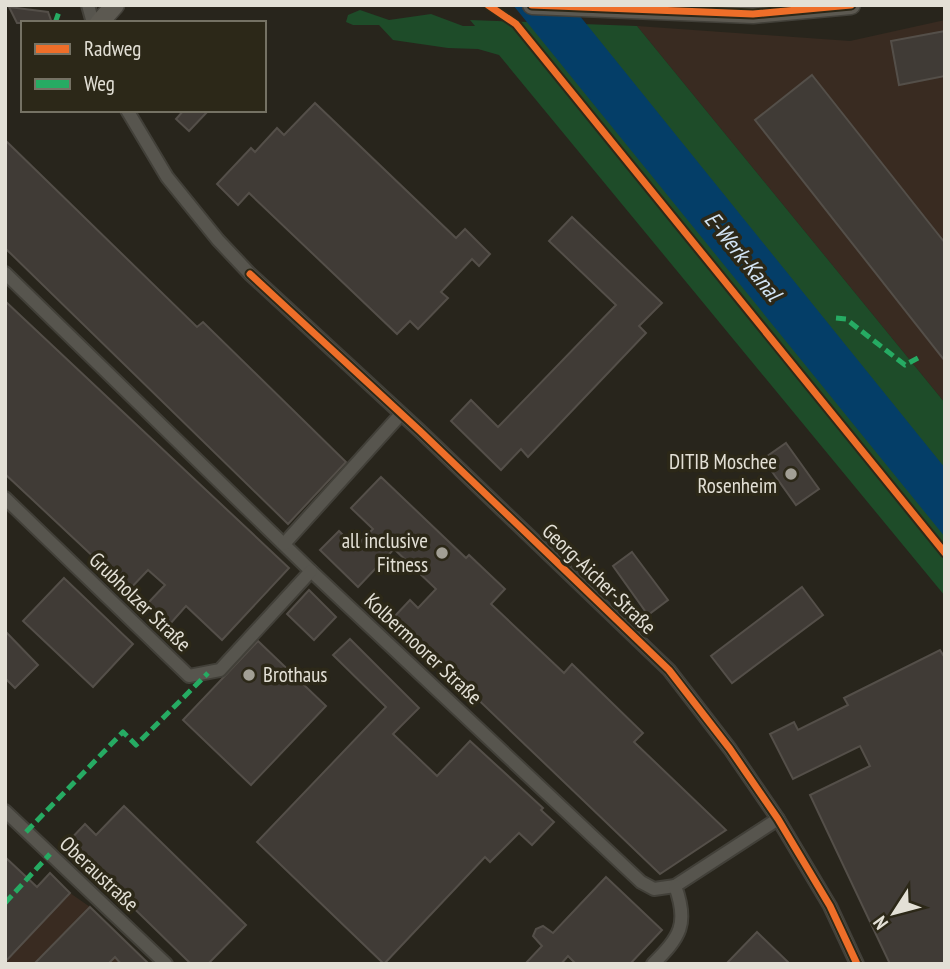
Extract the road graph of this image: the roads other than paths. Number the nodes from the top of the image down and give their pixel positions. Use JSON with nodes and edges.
{"nodes":[{"id":1,"x":115,"y":5,"type":"edge"},
{"id":2,"x":532,"y":5,"type":"edge"},
{"id":3,"x":847,"y":6,"type":"edge"},
{"id":4,"x":101,"y":21,"type":"edge"},
{"id":5,"x":128,"y":112,"type":"edge"},
{"id":6,"x":5,"y":273,"type":"edge"},
{"id":7,"x":401,"y":414,"type":"junction"},
{"id":8,"x":5,"y":498,"type":"edge"},
{"id":9,"x":284,"y":544,"type":"junction"},
{"id":10,"x":311,"y":571,"type":"junction"},
{"id":11,"x":5,"y":811,"type":"edge"},
{"id":12,"x":778,"y":819,"type":"junction"},
{"id":13,"x":675,"y":886,"type":"junction"},
{"id":14,"x":166,"y":964,"type":"edge"},
{"id":15,"x":653,"y":964,"type":"edge"},
{"id":16,"x":857,"y":964,"type":"edge"}],
"edges":[{"from":1,"to":4,"type":"main road"},
{"from":2,"to":3,"type":"main road"},
{"from":5,"to":7,"type":"street","name":"Georg-Aicher-Straße"},
{"from":6,"to":9,"type":"street","name":"Kolbermoorer Straße"},
{"from":7,"to":9,"type":"street"},
{"from":7,"to":12,"type":"street","name":"Georg-Aicher-Straße"},
{"from":8,"to":10,"type":"street","name":"Grubholzer Straße"},
{"from":9,"to":10,"type":"street","name":"Kolbermoorer Straße"},
{"from":10,"to":13,"type":"street","name":"Kolbermoorer Straße"},
{"from":11,"to":14,"type":"street","name":"Oberaustraße"},
{"from":12,"to":13,"type":"street"},
{"from":12,"to":16,"type":"street","name":"Georg-Aicher-Straße"},
{"from":13,"to":15,"type":"street"}]}
